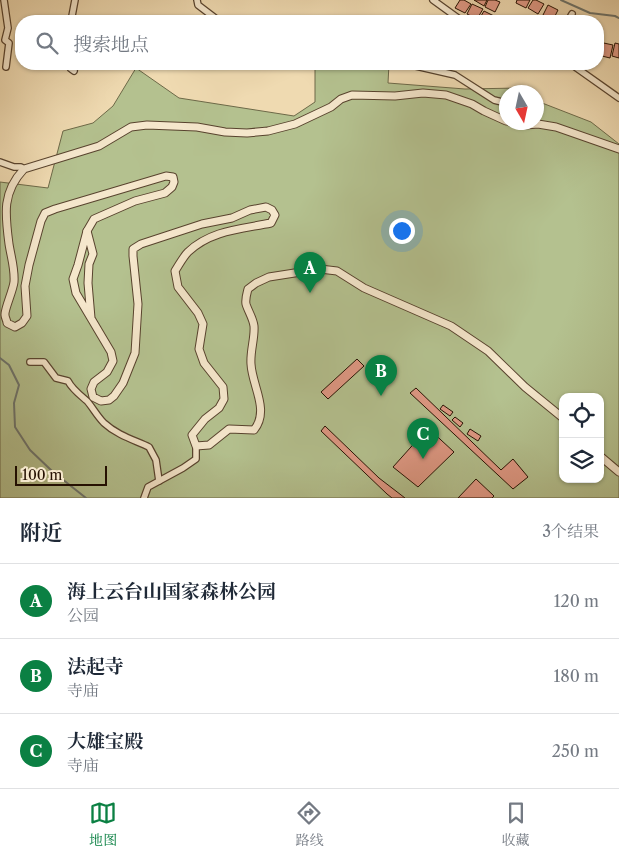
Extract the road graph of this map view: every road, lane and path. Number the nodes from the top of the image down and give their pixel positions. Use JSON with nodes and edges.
{"nodes":[{"id":1,"x":4,"y":0,"type":"edge"},
{"id":2,"x":75,"y":0,"type":"edge"},
{"id":3,"x":198,"y":0,"type":"edge"},
{"id":4,"x":432,"y":0,"type":"edge"},
{"id":5,"x":72,"y":15,"type":"edge"},
{"id":6,"x":210,"y":15,"type":"edge"},
{"id":7,"x":453,"y":15,"type":"edge"},
{"id":8,"x":6,"y":67,"type":"dead end"},
{"id":9,"x":433,"y":70,"type":"edge"},
{"id":10,"x":579,"y":70,"type":"edge"},
{"id":11,"x":619,"y":98,"type":"edge"},
{"id":12,"x":499,"y":101,"type":"edge"},
{"id":13,"x":499,"y":118,"type":"edge"},
{"id":14,"x":544,"y":125,"type":"edge"},
{"id":15,"x":619,"y":150,"type":"edge"},
{"id":16,"x":0,"y":162,"type":"edge"},
{"id":17,"x":24,"y":168,"type":"junction"},
{"id":18,"x":87,"y":231,"type":"junction"},
{"id":19,"x":91,"y":318,"type":"junction"},
{"id":20,"x":30,"y":362,"type":"dead end"},
{"id":21,"x":559,"y":415,"type":"edge"},
{"id":22,"x":196,"y":446,"type":"junction"},
{"id":23,"x":604,"y":459,"type":"edge"},
{"id":24,"x":619,"y":472,"type":"edge"},
{"id":25,"x":159,"y":481,"type":"junction"},
{"id":26,"x":144,"y":498,"type":"edge"}],
"edges":[{"from":1,"to":8,"type":"street"},
{"from":2,"to":5,"type":"street"},
{"from":3,"to":6,"type":"street"},
{"from":4,"to":7,"type":"street"},
{"from":9,"to":12,"type":"street"},
{"from":10,"to":11,"type":"street"},
{"from":13,"to":17,"type":"street"},
{"from":14,"to":15,"type":"street"},
{"from":16,"to":17,"type":"street"},
{"from":17,"to":18,"type":"street"},
{"from":18,"to":19,"type":"street"},
{"from":18,"to":19,"type":"street"},
{"from":19,"to":22,"type":"street"},
{"from":20,"to":25,"type":"street"},
{"from":21,"to":22,"type":"street"},
{"from":22,"to":25,"type":"street"},
{"from":23,"to":24,"type":"street"},
{"from":25,"to":26,"type":"street"}]}
